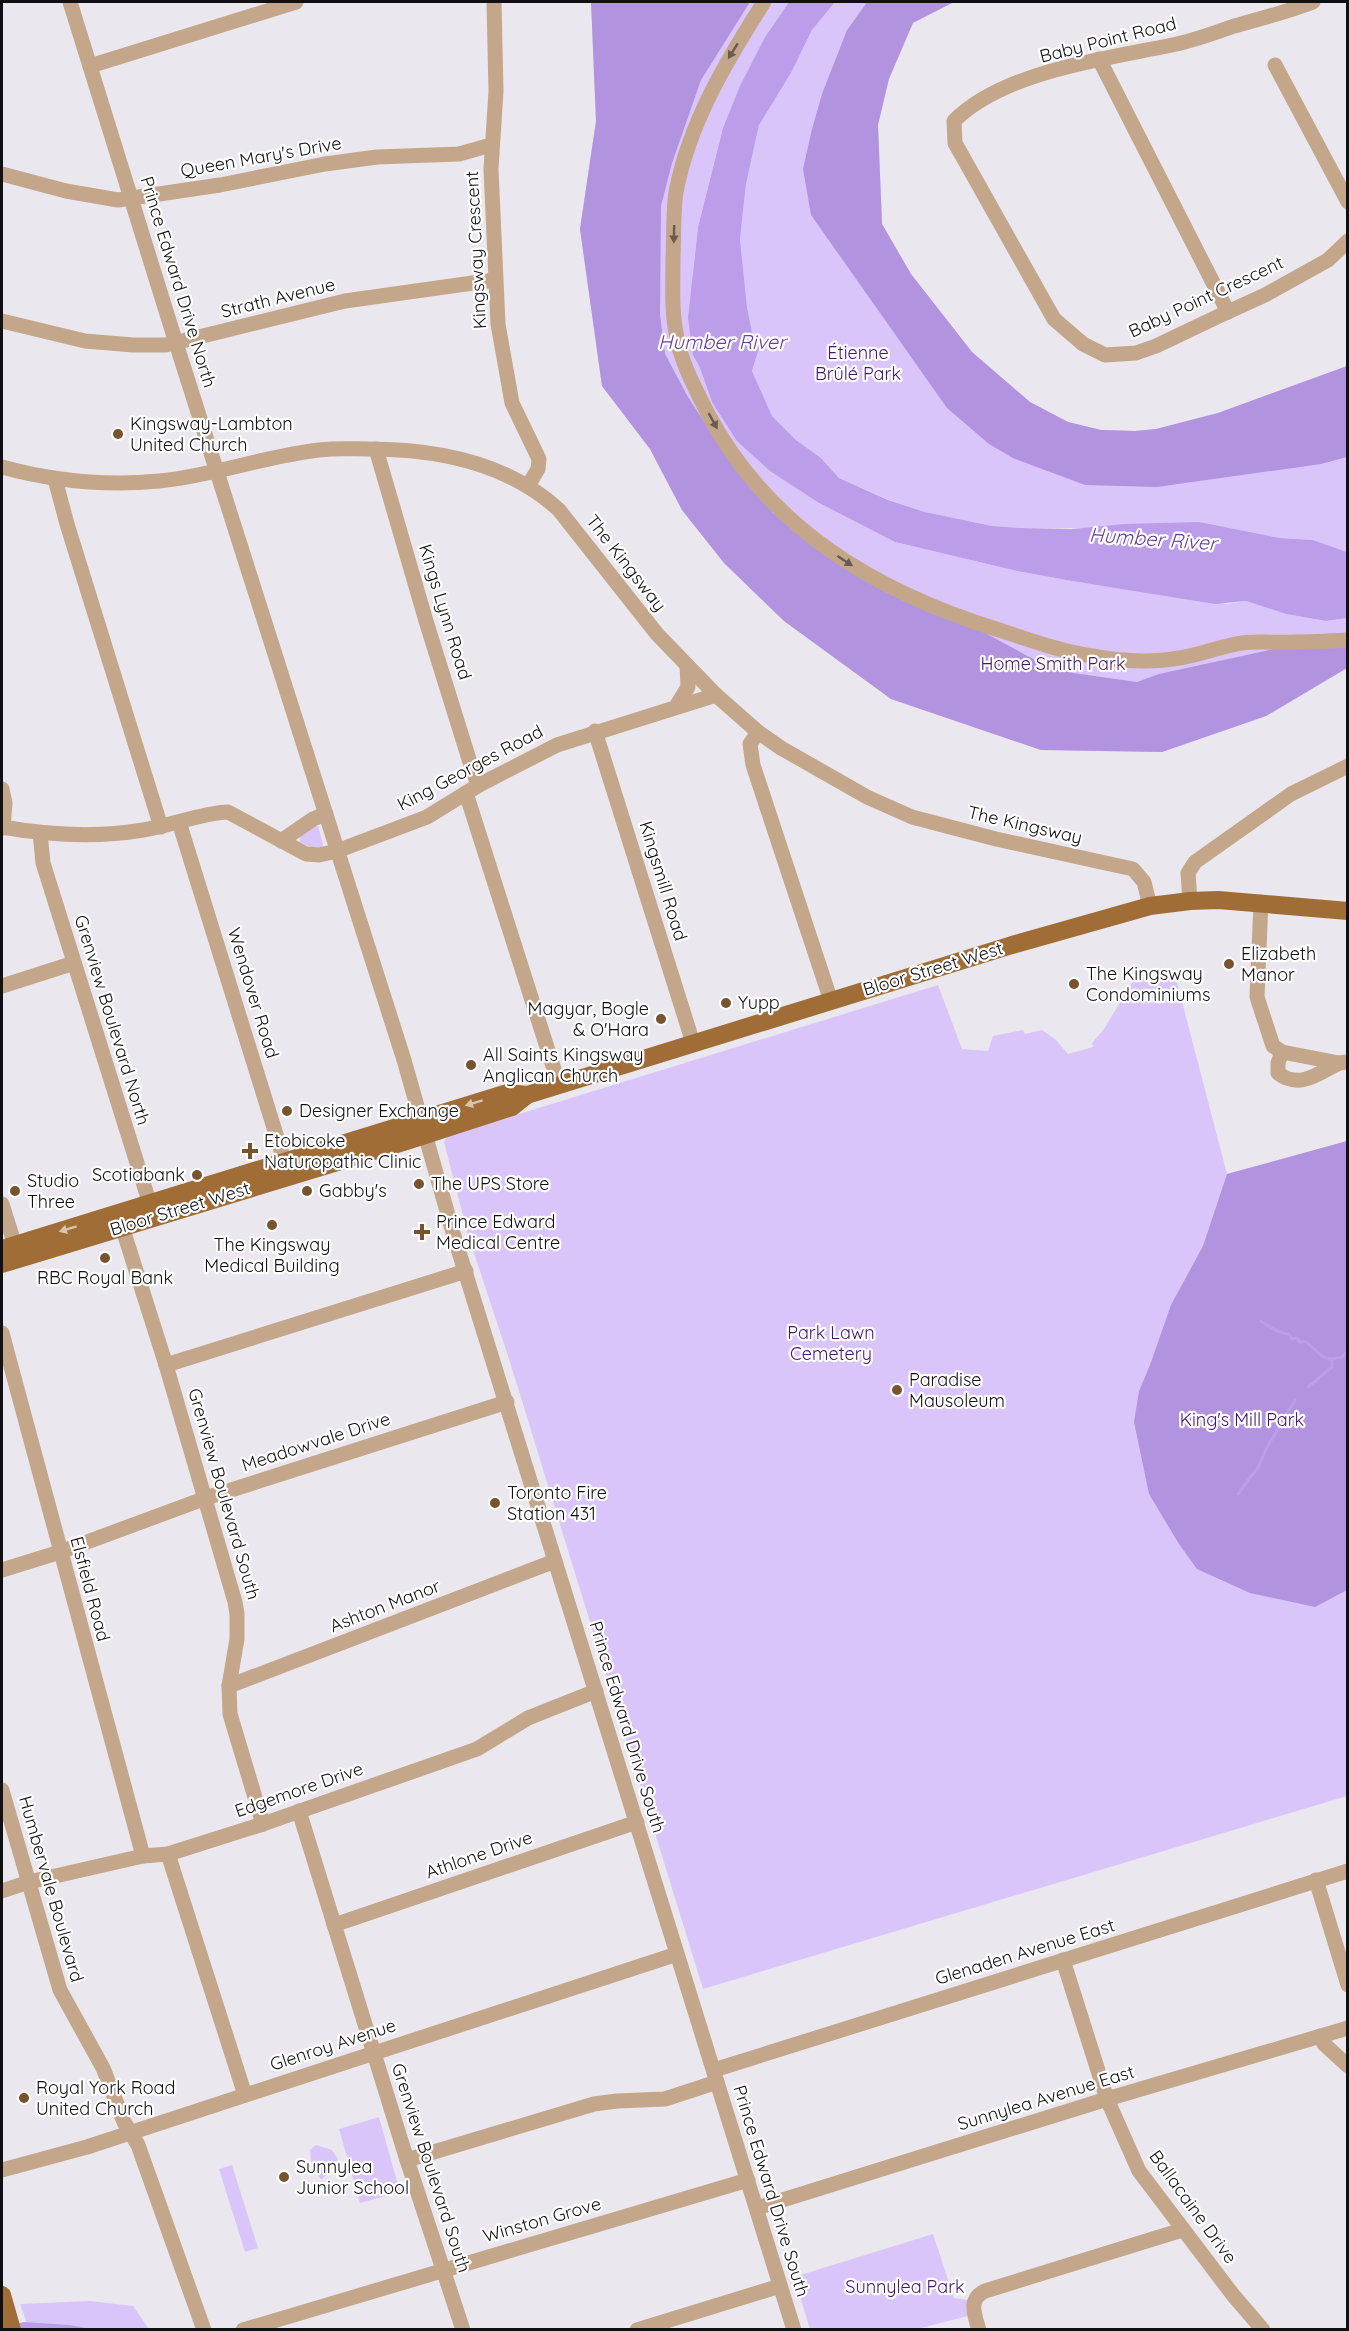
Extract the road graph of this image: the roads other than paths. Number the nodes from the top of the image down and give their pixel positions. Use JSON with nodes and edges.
{"nodes":[{"id":1,"x":70,"y":2,"type":"edge"},
{"id":2,"x":296,"y":2,"type":"edge"},
{"id":3,"x":494,"y":2,"type":"edge"},
{"id":4,"x":764,"y":2,"type":"edge"},
{"id":5,"x":1313,"y":2,"type":"edge"},
{"id":6,"x":1099,"y":59,"type":"junction"},
{"id":7,"x":1275,"y":65,"type":"dead end"},
{"id":8,"x":90,"y":66,"type":"junction"},
{"id":9,"x":954,"y":121,"type":"joint"},
{"id":10,"x":491,"y":146,"type":"junction"},
{"id":11,"x":459,"y":154,"type":"junction"},
{"id":12,"x":491,"y":169,"type":"junction"},
{"id":13,"x":2,"y":174,"type":"edge"},
{"id":14,"x":131,"y":199,"type":"junction"},
{"id":15,"x":1347,"y":202,"type":"edge"},
{"id":16,"x":1347,"y":241,"type":"edge"},
{"id":17,"x":494,"y":280,"type":"junction"},
{"id":18,"x":1228,"y":312,"type":"junction"},
{"id":19,"x":2,"y":321,"type":"edge"},
{"id":20,"x":176,"y":343,"type":"junction"},
{"id":21,"x":376,"y":449,"type":"junction"},
{"id":22,"x":2,"y":467,"type":"edge"},
{"id":23,"x":218,"y":472,"type":"junction"},
{"id":24,"x":55,"y":479,"type":"junction"},
{"id":25,"x":528,"y":486,"type":"junction"},
{"id":26,"x":1347,"y":640,"type":"edge"},
{"id":27,"x":687,"y":665,"type":"junction"},
{"id":28,"x":716,"y":695,"type":"junction"},
{"id":29,"x":677,"y":705,"type":"junction"},
{"id":30,"x":595,"y":731,"type":"junction"},
{"id":31,"x":758,"y":732,"type":"junction"},
{"id":32,"x":1347,"y":766,"type":"edge"},
{"id":33,"x":2,"y":789,"type":"edge"},
{"id":34,"x":473,"y":789,"type":"junction"},
{"id":35,"x":326,"y":814,"type":"junction"},
{"id":36,"x":179,"y":822,"type":"junction"},
{"id":37,"x":2,"y":827,"type":"edge"},
{"id":38,"x":161,"y":827,"type":"junction"},
{"id":39,"x":40,"y":833,"type":"junction"},
{"id":40,"x":281,"y":842,"type":"junction"},
{"id":41,"x":337,"y":851,"type":"junction"},
{"id":42,"x":1190,"y":901,"type":"junction"},
{"id":43,"x":1261,"y":902,"type":"junction"},
{"id":44,"x":1150,"y":906,"type":"junction"},
{"id":45,"x":1347,"y":911,"type":"edge"},
{"id":46,"x":74,"y":963,"type":"junction"},
{"id":47,"x":2,"y":986,"type":"edge"},
{"id":48,"x":831,"y":1001,"type":"junction"},
{"id":49,"x":693,"y":1043,"type":"junction"},
{"id":50,"x":1282,"y":1052,"type":"junction"},
{"id":51,"x":1343,"y":1062,"type":"edge"},
{"id":52,"x":559,"y":1085,"type":"junction"},
{"id":53,"x":424,"y":1127,"type":"junction"},
{"id":54,"x":287,"y":1169,"type":"junction"},
{"id":55,"x":2,"y":1203,"type":"edge"},
{"id":56,"x":152,"y":1210,"type":"junction"},
{"id":57,"x":120,"y":1220,"type":"junction"},
{"id":58,"x":12,"y":1251,"type":"edge"},
{"id":59,"x":2,"y":1264,"type":"edge"},
{"id":60,"x":466,"y":1271,"type":"junction"},
{"id":61,"x":2,"y":1333,"type":"edge"},
{"id":62,"x":166,"y":1365,"type":"junction"},
{"id":63,"x":507,"y":1402,"type":"junction"},
{"id":64,"x":206,"y":1497,"type":"junction"},
{"id":65,"x":60,"y":1552,"type":"junction"},
{"id":66,"x":555,"y":1561,"type":"junction"},
{"id":67,"x":2,"y":1570,"type":"edge"},
{"id":68,"x":229,"y":1686,"type":"junction"},
{"id":69,"x":596,"y":1691,"type":"junction"},
{"id":70,"x":2,"y":1790,"type":"edge"},
{"id":71,"x":299,"y":1811,"type":"junction"},
{"id":72,"x":636,"y":1822,"type":"junction"},
{"id":73,"x":263,"y":1824,"type":"junction"},
{"id":74,"x":168,"y":1854,"type":"junction"},
{"id":75,"x":144,"y":1856,"type":"junction"},
{"id":76,"x":1347,"y":1871,"type":"edge"},
{"id":77,"x":1316,"y":1880,"type":"junction"},
{"id":78,"x":30,"y":1882,"type":"junction"},
{"id":79,"x":2,"y":1891,"type":"edge"},
{"id":80,"x":334,"y":1925,"type":"junction"},
{"id":81,"x":676,"y":1954,"type":"junction"},
{"id":82,"x":1064,"y":1960,"type":"junction"},
{"id":83,"x":1347,"y":1984,"type":"edge"},
{"id":84,"x":1347,"y":2028,"type":"edge"},
{"id":85,"x":1320,"y":2036,"type":"junction"},
{"id":86,"x":374,"y":2052,"type":"junction"},
{"id":87,"x":1347,"y":2066,"type":"edge"},
{"id":88,"x":716,"y":2076,"type":"junction"},
{"id":89,"x":245,"y":2095,"type":"junction"},
{"id":90,"x":1107,"y":2099,"type":"junction"},
{"id":91,"x":131,"y":2132,"type":"junction"},
{"id":92,"x":407,"y":2160,"type":"junction"},
{"id":93,"x":2,"y":2170,"type":"edge"},
{"id":94,"x":748,"y":2180,"type":"junction"},
{"id":95,"x":757,"y":2208,"type":"junction"},
{"id":96,"x":1182,"y":2230,"type":"junction"},
{"id":97,"x":443,"y":2270,"type":"junction"},
{"id":98,"x":780,"y":2286,"type":"junction"},
{"id":99,"x":4,"y":2302,"type":"edge"},
{"id":100,"x":12,"y":2330,"type":"edge"},
{"id":101,"x":204,"y":2330,"type":"edge"},
{"id":102,"x":243,"y":2330,"type":"edge"},
{"id":103,"x":463,"y":2330,"type":"edge"},
{"id":104,"x":637,"y":2330,"type":"edge"},
{"id":105,"x":794,"y":2330,"type":"edge"},
{"id":106,"x":979,"y":2330,"type":"edge"},
{"id":107,"x":1263,"y":2330,"type":"edge"}],
"edges":[{"from":1,"to":8,"type":"street","name":"Prince Edward Drive North"},
{"from":2,"to":8,"type":"street"},
{"from":3,"to":10,"type":"street","name":"Kingsway Crescent"},
{"from":4,"to":26,"type":"street","one_way":true},
{"from":5,"to":6,"type":"street","name":"Baby Point Road"},
{"from":6,"to":9,"type":"street","name":"Baby Point Road"},
{"from":6,"to":18,"type":"street"},
{"from":7,"to":15,"type":"street"},
{"from":8,"to":14,"type":"street","name":"Prince Edward Drive North"},
{"from":9,"to":18,"type":"street","name":"Baby Point Crescent"},
{"from":10,"to":11,"type":"street","name":"Queen Mary's Drive"},
{"from":10,"to":12,"type":"street","name":"Kingsway Crescent"},
{"from":11,"to":12,"type":"street","name":"Queen Mary's Drive"},
{"from":11,"to":14,"type":"street","name":"Queen Mary's Drive"},
{"from":12,"to":17,"type":"street","name":"Kingsway Crescent"},
{"from":13,"to":14,"type":"street","name":"Queen Mary's Drive"},
{"from":14,"to":20,"type":"street","name":"Prince Edward Drive North"},
{"from":16,"to":18,"type":"street","name":"Baby Point Crescent"},
{"from":17,"to":20,"type":"street","name":"Strath Avenue"},
{"from":17,"to":25,"type":"street","name":"Kingsway Crescent"},
{"from":19,"to":20,"type":"street","name":"Strath Avenue"},
{"from":20,"to":23,"type":"street","name":"Prince Edward Drive North"},
{"from":21,"to":23,"type":"street","name":"The Kingsway"},
{"from":21,"to":25,"type":"street","name":"The Kingsway"},
{"from":21,"to":34,"type":"street","name":"Kings Lynn Road"},
{"from":22,"to":24,"type":"street","name":"The Kingsway"},
{"from":23,"to":24,"type":"street","name":"The Kingsway"},
{"from":23,"to":35,"type":"street","name":"Prince Edward Drive North"},
{"from":24,"to":38,"type":"street"},
{"from":25,"to":27,"type":"street","name":"The Kingsway"},
{"from":27,"to":28,"type":"street","name":"The Kingsway"},
{"from":27,"to":29,"type":"street"},
{"from":28,"to":29,"type":"street","name":"King Georges Road"},
{"from":28,"to":31,"type":"street","name":"The Kingsway"},
{"from":29,"to":30,"type":"street","name":"King Georges Road"},
{"from":30,"to":34,"type":"street","name":"King Georges Road"},
{"from":30,"to":49,"type":"street","name":"Kingsmill Road"},
{"from":31,"to":44,"type":"street","name":"The Kingsway"},
{"from":31,"to":48,"type":"street"},
{"from":32,"to":42,"type":"street"},
{"from":33,"to":37,"type":"street"},
{"from":34,"to":41,"type":"street","name":"King Georges Road"},
{"from":34,"to":52,"type":"street","name":"Kings Lynn Road"},
{"from":35,"to":40,"type":"street"},
{"from":35,"to":41,"type":"street","name":"Prince Edward Drive North"},
{"from":36,"to":38,"type":"street","name":"King Georges Road"},
{"from":36,"to":40,"type":"street","name":"King Georges Road"},
{"from":36,"to":54,"type":"street","name":"Wendover Road"},
{"from":37,"to":39,"type":"street","name":"King Georges Road"},
{"from":38,"to":39,"type":"street","name":"King Georges Road"},
{"from":39,"to":46,"type":"street","name":"Grenview Boulevard North"},
{"from":40,"to":41,"type":"street","name":"King Georges Road"},
{"from":41,"to":53,"type":"street","name":"Prince Edward Drive North"},
{"from":42,"to":43,"type":"main road","name":"Bloor Street West"},
{"from":42,"to":44,"type":"main road","name":"Bloor Street West"},
{"from":43,"to":45,"type":"main road","name":"Bloor Street West"},
{"from":43,"to":50,"type":"street"},
{"from":44,"to":48,"type":"main road","name":"Bloor Street West"},
{"from":46,"to":47,"type":"street"},
{"from":46,"to":56,"type":"street","name":"Grenview Boulevard North"},
{"from":48,"to":49,"type":"main road","name":"Bloor Street West"},
{"from":49,"to":52,"type":"main road","name":"Bloor Street West"},
{"from":50,"to":51,"type":"street"},
{"from":50,"to":51,"type":"street"},
{"from":52,"to":53,"type":"main road","name":"Bloor Street West"},
{"from":53,"to":54,"type":"main road","name":"Bloor Street West"},
{"from":53,"to":60,"type":"street","name":"Prince Edward Drive South"},
{"from":54,"to":56,"type":"main road","name":"Bloor Street West"},
{"from":55,"to":58,"type":"street"},
{"from":56,"to":57,"type":"main road","name":"Bloor Street West"},
{"from":57,"to":58,"type":"main road","name":"Bloor Street West"},
{"from":57,"to":62,"type":"street","name":"Grenview Boulevard South"},
{"from":58,"to":59,"type":"main road","name":"Bloor Street West"},
{"from":60,"to":62,"type":"street"},
{"from":60,"to":63,"type":"street","name":"Prince Edward Drive South"},
{"from":61,"to":65,"type":"street","name":"Elsfield Road"},
{"from":62,"to":64,"type":"street","name":"Grenview Boulevard South"},
{"from":63,"to":64,"type":"street","name":"Meadowvale Drive"},
{"from":63,"to":66,"type":"street","name":"Prince Edward Drive South"},
{"from":64,"to":65,"type":"street","name":"Meadowvale Drive"},
{"from":64,"to":68,"type":"street","name":"Grenview Boulevard South"},
{"from":65,"to":67,"type":"street","name":"Meadowvale Drive"},
{"from":65,"to":75,"type":"street","name":"Elsfield Road"},
{"from":66,"to":68,"type":"street","name":"Ashton Manor"},
{"from":66,"to":69,"type":"street","name":"Prince Edward Drive South"},
{"from":68,"to":73,"type":"street","name":"Grenview Boulevard South"},
{"from":69,"to":71,"type":"street","name":"Edgemore Drive"},
{"from":69,"to":72,"type":"street","name":"Prince Edward Drive South"},
{"from":70,"to":78,"type":"street","name":"Humbervale Boulevard"},
{"from":71,"to":73,"type":"street","name":"Edgemore Drive"},
{"from":71,"to":80,"type":"street","name":"Grenview Boulevard South"},
{"from":72,"to":80,"type":"street","name":"Athlone Drive"},
{"from":72,"to":81,"type":"street","name":"Prince Edward Drive South"},
{"from":73,"to":74,"type":"street","name":"Edgemore Drive"},
{"from":74,"to":75,"type":"street","name":"Edgemore Drive"},
{"from":74,"to":89,"type":"street"},
{"from":75,"to":78,"type":"street","name":"Edgemore Drive"},
{"from":76,"to":77,"type":"street","name":"Glenaden Avenue East"},
{"from":77,"to":82,"type":"street","name":"Glenaden Avenue East"},
{"from":77,"to":83,"type":"street"},
{"from":78,"to":79,"type":"street","name":"Edgemore Drive"},
{"from":78,"to":91,"type":"street","name":"Humbervale Boulevard"},
{"from":80,"to":86,"type":"street","name":"Grenview Boulevard South"},
{"from":81,"to":86,"type":"street","name":"Glenroy Avenue"},
{"from":81,"to":88,"type":"street","name":"Prince Edward Drive South"},
{"from":82,"to":88,"type":"street","name":"Glenaden Avenue East"},
{"from":82,"to":90,"type":"street","name":"Ballacaine Drive"},
{"from":84,"to":85,"type":"street","name":"Sunnylea Avenue East"},
{"from":85,"to":87,"type":"street"},
{"from":85,"to":90,"type":"street","name":"Sunnylea Avenue East"},
{"from":86,"to":89,"type":"street","name":"Glenroy Avenue"},
{"from":86,"to":92,"type":"street","name":"Grenview Boulevard South"},
{"from":88,"to":92,"type":"street","name":"Glenaden Avenue East"},
{"from":88,"to":94,"type":"street","name":"Prince Edward Drive South"},
{"from":89,"to":91,"type":"street","name":"Glenroy Avenue"},
{"from":90,"to":95,"type":"street","name":"Sunnylea Avenue East"},
{"from":90,"to":96,"type":"street","name":"Ballacaine Drive"},
{"from":91,"to":93,"type":"street","name":"Glenroy Avenue"},
{"from":91,"to":101,"type":"street","name":"Humbervale Boulevard"},
{"from":92,"to":97,"type":"street","name":"Grenview Boulevard South"},
{"from":94,"to":95,"type":"street","name":"Prince Edward Drive South"},
{"from":94,"to":97,"type":"street","name":"Winston Grove"},
{"from":95,"to":98,"type":"street","name":"Prince Edward Drive South"},
{"from":96,"to":106,"type":"street"},
{"from":96,"to":107,"type":"street","name":"Ballacaine Drive"},
{"from":97,"to":102,"type":"street","name":"Winston Grove"},
{"from":97,"to":103,"type":"street","name":"Grenview Boulevard South"},
{"from":98,"to":104,"type":"street"},
{"from":98,"to":105,"type":"street","name":"Prince Edward Drive South"},
{"from":99,"to":100,"type":"main road"}]}
